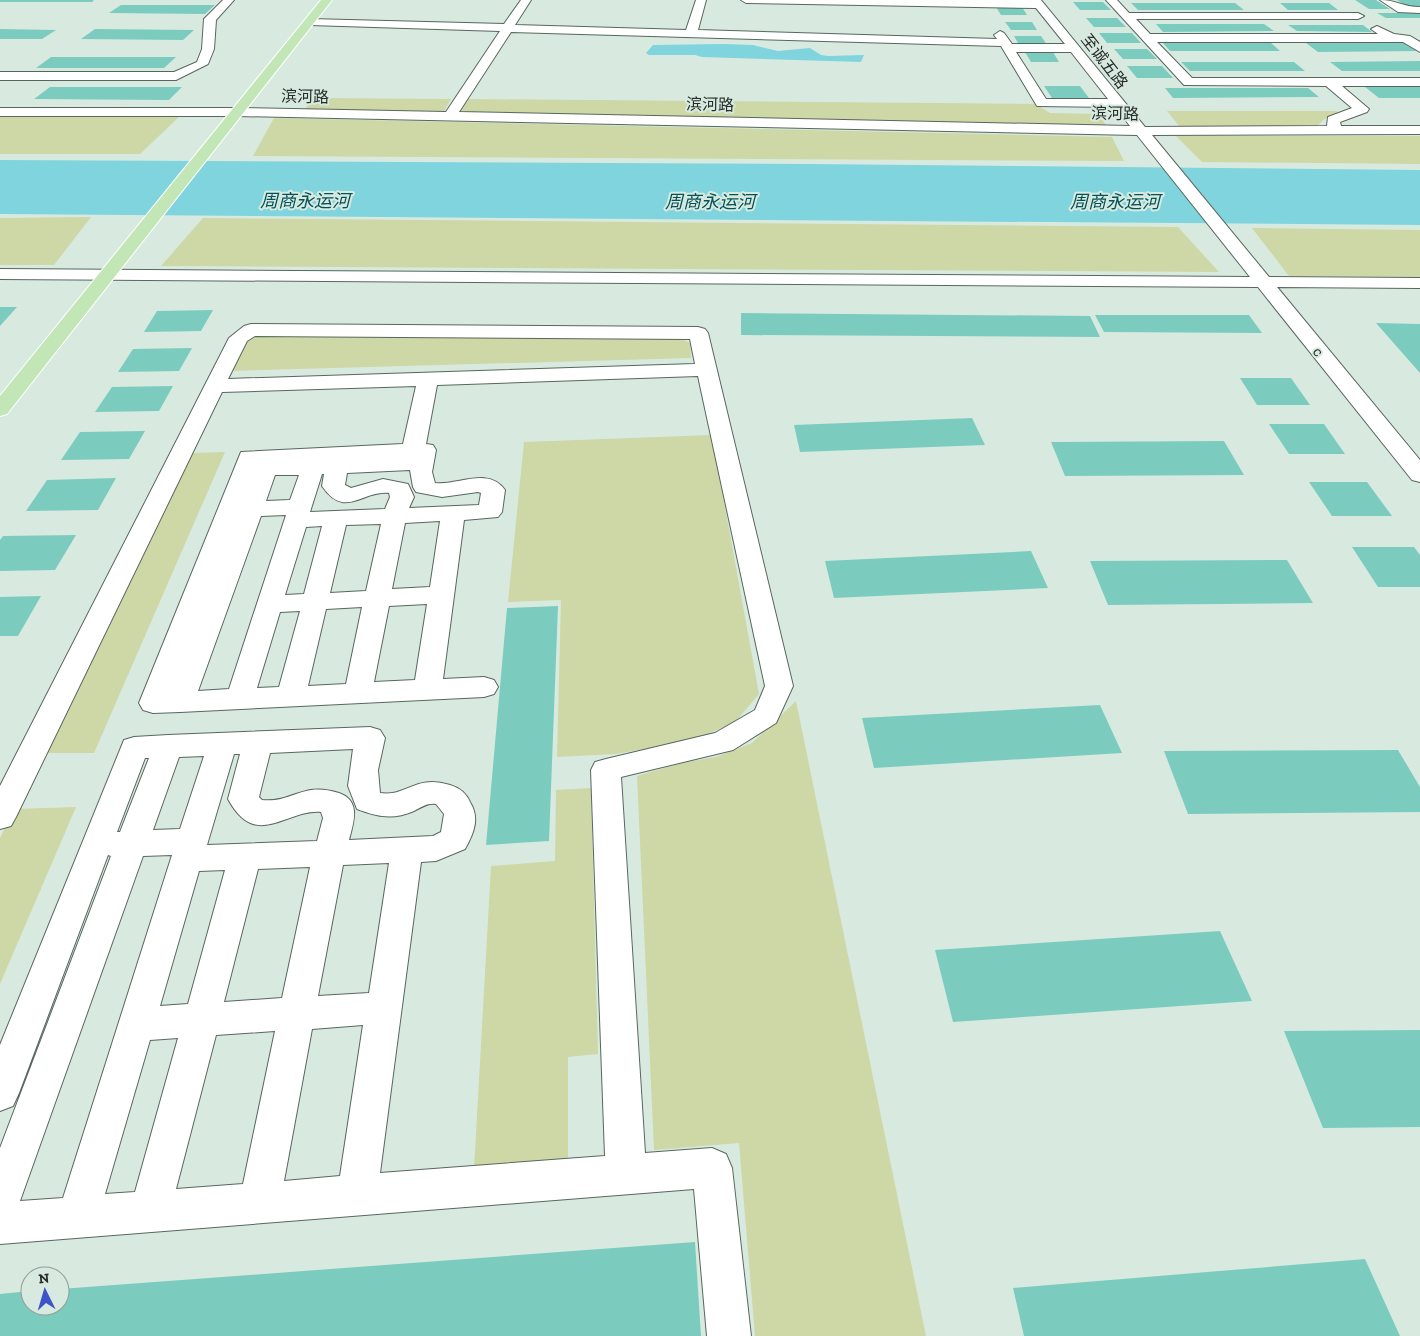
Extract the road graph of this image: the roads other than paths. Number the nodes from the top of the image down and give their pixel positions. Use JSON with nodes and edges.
{"nodes":[{"id":1,"x":229,"y":0,"type":"edge"},
{"id":2,"x":328,"y":0,"type":"edge"},
{"id":3,"x":526,"y":0,"type":"edge"},
{"id":4,"x":701,"y":0,"type":"edge"},
{"id":5,"x":746,"y":0,"type":"edge"},
{"id":6,"x":1110,"y":0,"type":"edge"},
{"id":7,"x":1385,"y":0,"type":"edge"},
{"id":8,"x":982,"y":2,"type":"edge"},
{"id":9,"x":1037,"y":3,"type":"edge"},
{"id":10,"x":875,"y":5,"type":"edge"},
{"id":11,"x":1342,"y":6,"type":"dead end"},
{"id":12,"x":1420,"y":10,"type":"edge"},
{"id":13,"x":1126,"y":16,"type":"junction"},
{"id":14,"x":1263,"y":16,"type":"junction"},
{"id":15,"x":1358,"y":16,"type":"junction"},
{"id":16,"x":310,"y":22,"type":"junction"},
{"id":17,"x":508,"y":27,"type":"junction"},
{"id":18,"x":691,"y":33,"type":"junction"},
{"id":19,"x":1147,"y":38,"type":"junction"},
{"id":20,"x":1291,"y":38,"type":"junction"},
{"id":21,"x":1390,"y":38,"type":"junction"},
{"id":22,"x":1007,"y":46,"type":"junction"},
{"id":23,"x":1074,"y":48,"type":"junction"},
{"id":24,"x":1420,"y":48,"type":"edge"},
{"id":25,"x":0,"y":76,"type":"edge"},
{"id":26,"x":1329,"y":82,"type":"junction"},
{"id":27,"x":1420,"y":82,"type":"edge"},
{"id":28,"x":1117,"y":103,"type":"junction"},
{"id":29,"x":1362,"y":109,"type":"junction"},
{"id":30,"x":0,"y":112,"type":"edge"},
{"id":31,"x":238,"y":112,"type":"junction"},
{"id":32,"x":1380,"y":113,"type":"dead end"},
{"id":33,"x":450,"y":116,"type":"junction"},
{"id":34,"x":1397,"y":117,"type":"dead end"},
{"id":35,"x":1420,"y":123,"type":"edge"},
{"id":36,"x":1334,"y":130,"type":"junction"},
{"id":37,"x":1420,"y":130,"type":"edge"},
{"id":38,"x":1139,"y":131,"type":"junction"},
{"id":39,"x":1217,"y":227,"type":"joint"},
{"id":40,"x":0,"y":274,"type":"edge"},
{"id":41,"x":111,"y":274,"type":"junction"},
{"id":42,"x":1262,"y":282,"type":"junction"},
{"id":43,"x":1420,"y":283,"type":"edge"},
{"id":44,"x":707,"y":370,"type":"junction"},
{"id":45,"x":428,"y":379,"type":"junction"},
{"id":46,"x":215,"y":386,"type":"junction"},
{"id":47,"x":0,"y":410,"type":"edge"},
{"id":48,"x":418,"y":457,"type":"junction"},
{"id":49,"x":338,"y":467,"type":"junction"},
{"id":50,"x":312,"y":468,"type":"junction"},
{"id":51,"x":1420,"y":475,"type":"edge"},
{"id":52,"x":239,"y":510,"type":"junction"},
{"id":53,"x":297,"y":514,"type":"junction"},
{"id":54,"x":453,"y":514,"type":"junction"},
{"id":55,"x":394,"y":516,"type":"junction"},
{"id":56,"x":336,"y":519,"type":"junction"},
{"id":57,"x":441,"y":595,"type":"junction"},
{"id":58,"x":378,"y":599,"type":"junction"},
{"id":59,"x":315,"y":602,"type":"junction"},
{"id":60,"x":269,"y":604,"type":"junction"},
{"id":61,"x":484,"y":687,"type":"dead end"},
{"id":62,"x":428,"y":690,"type":"junction"},
{"id":63,"x":358,"y":693,"type":"junction"},
{"id":64,"x":291,"y":696,"type":"junction"},
{"id":65,"x":240,"y":699,"type":"junction"},
{"id":66,"x":258,"y":743,"type":"junction"},
{"id":67,"x":222,"y":744,"type":"junction"},
{"id":68,"x":168,"y":746,"type":"junction"},
{"id":69,"x":0,"y":817,"type":"edge"},
{"id":70,"x":132,"y":844,"type":"junction"},
{"id":71,"x":96,"y":846,"type":"junction"},
{"id":72,"x":190,"y":850,"type":"junction"},
{"id":73,"x":406,"y":850,"type":"junction"},
{"id":74,"x":329,"y":853,"type":"junction"},
{"id":75,"x":244,"y":857,"type":"junction"},
{"id":76,"x":384,"y":1008,"type":"junction"},
{"id":77,"x":297,"y":1013,"type":"junction"},
{"id":78,"x":201,"y":1020,"type":"junction"},
{"id":79,"x":137,"y":1024,"type":"junction"},
{"id":80,"x":0,"y":1092,"type":"edge"},
{"id":81,"x":626,"y":1175,"type":"junction"},
{"id":82,"x":357,"y":1196,"type":"junction"},
{"id":83,"x":0,"y":1201,"type":"edge"},
{"id":84,"x":259,"y":1203,"type":"junction"},
{"id":85,"x":150,"y":1212,"type":"junction"},
{"id":86,"x":77,"y":1218,"type":"junction"},
{"id":87,"x":0,"y":1224,"type":"edge"},
{"id":88,"x":729,"y":1336,"type":"edge"}],
"edges":[{"from":1,"to":25,"type":"street"},
{"from":2,"to":16,"type":"main road"},
{"from":3,"to":17,"type":"street"},
{"from":4,"to":18,"type":"street"},
{"from":5,"to":10,"type":"street"},
{"from":6,"to":13,"type":"street"},
{"from":7,"to":12,"type":"street"},
{"from":8,"to":9,"type":"street"},
{"from":8,"to":10,"type":"street"},
{"from":8,"to":22,"type":"street"},
{"from":9,"to":23,"type":"street","name":"至诚五路"},
{"from":11,"to":15,"type":"street"},
{"from":13,"to":14,"type":"street"},
{"from":13,"to":19,"type":"street"},
{"from":14,"to":15,"type":"street"},
{"from":14,"to":20,"type":"street"},
{"from":15,"to":21,"type":"street"},
{"from":16,"to":17,"type":"street"},
{"from":16,"to":31,"type":"main road"},
{"from":17,"to":18,"type":"street"},
{"from":17,"to":33,"type":"street"},
{"from":18,"to":22,"type":"street"},
{"from":19,"to":20,"type":"street"},
{"from":19,"to":26,"type":"street"},
{"from":20,"to":21,"type":"street"},
{"from":21,"to":24,"type":"street"},
{"from":22,"to":23,"type":"street"},
{"from":22,"to":28,"type":"street"},
{"from":23,"to":28,"type":"street","name":"至诚五路"},
{"from":26,"to":27,"type":"street"},
{"from":26,"to":29,"type":"street"},
{"from":28,"to":38,"type":"street","name":"至诚五路"},
{"from":29,"to":32,"type":"street"},
{"from":29,"to":36,"type":"street"},
{"from":30,"to":31,"type":"street","name":"滨河路"},
{"from":31,"to":33,"type":"street","name":"滨河路"},
{"from":31,"to":41,"type":"main road"},
{"from":33,"to":38,"type":"street","name":"滨河路"},
{"from":34,"to":35,"type":"street"},
{"from":36,"to":37,"type":"street","name":"滨河路"},
{"from":36,"to":38,"type":"street","name":"滨河路"},
{"from":38,"to":39,"type":"street","name":"至诚五路"},
{"from":39,"to":42,"type":"street","name":"c"},
{"from":40,"to":41,"type":"street"},
{"from":41,"to":42,"type":"street"},
{"from":41,"to":47,"type":"main road"},
{"from":42,"to":43,"type":"street"},
{"from":42,"to":51,"type":"street","name":"c"},
{"from":44,"to":45,"type":"street"},
{"from":44,"to":46,"type":"street"},
{"from":44,"to":81,"type":"street"},
{"from":45,"to":46,"type":"street"},
{"from":45,"to":48,"type":"street"},
{"from":46,"to":69,"type":"street"},
{"from":48,"to":49,"type":"street"},
{"from":48,"to":52,"type":"street"},
{"from":48,"to":54,"type":"street"},
{"from":49,"to":50,"type":"street"},
{"from":49,"to":55,"type":"street"},
{"from":50,"to":52,"type":"street"},
{"from":50,"to":53,"type":"street"},
{"from":52,"to":53,"type":"street"},
{"from":52,"to":65,"type":"street"},
{"from":53,"to":56,"type":"street"},
{"from":53,"to":60,"type":"street"},
{"from":54,"to":55,"type":"street"},
{"from":54,"to":57,"type":"street"},
{"from":55,"to":56,"type":"street"},
{"from":55,"to":58,"type":"street"},
{"from":56,"to":59,"type":"street"},
{"from":57,"to":58,"type":"street"},
{"from":57,"to":62,"type":"street"},
{"from":58,"to":59,"type":"street"},
{"from":58,"to":63,"type":"street"},
{"from":59,"to":60,"type":"street"},
{"from":59,"to":64,"type":"street"},
{"from":60,"to":65,"type":"street"},
{"from":61,"to":62,"type":"street"},
{"from":62,"to":63,"type":"street"},
{"from":63,"to":64,"type":"street"},
{"from":64,"to":65,"type":"street"},
{"from":66,"to":67,"type":"street"},
{"from":66,"to":73,"type":"street"},
{"from":66,"to":74,"type":"street"},
{"from":67,"to":68,"type":"street"},
{"from":67,"to":72,"type":"street"},
{"from":68,"to":70,"type":"street"},
{"from":68,"to":71,"type":"street"},
{"from":70,"to":71,"type":"street"},
{"from":70,"to":72,"type":"street"},
{"from":70,"to":83,"type":"street"},
{"from":71,"to":80,"type":"street"},
{"from":72,"to":75,"type":"street"},
{"from":72,"to":79,"type":"street"},
{"from":73,"to":74,"type":"street"},
{"from":73,"to":76,"type":"street"},
{"from":74,"to":75,"type":"street"},
{"from":74,"to":77,"type":"street"},
{"from":75,"to":78,"type":"street"},
{"from":76,"to":77,"type":"street"},
{"from":76,"to":82,"type":"street"},
{"from":77,"to":78,"type":"street"},
{"from":77,"to":84,"type":"street"},
{"from":78,"to":79,"type":"street"},
{"from":78,"to":85,"type":"street"},
{"from":79,"to":86,"type":"street"},
{"from":81,"to":82,"type":"street"},
{"from":81,"to":88,"type":"street"},
{"from":82,"to":84,"type":"street"},
{"from":84,"to":85,"type":"street"},
{"from":85,"to":86,"type":"street"},
{"from":86,"to":87,"type":"street"}]}
